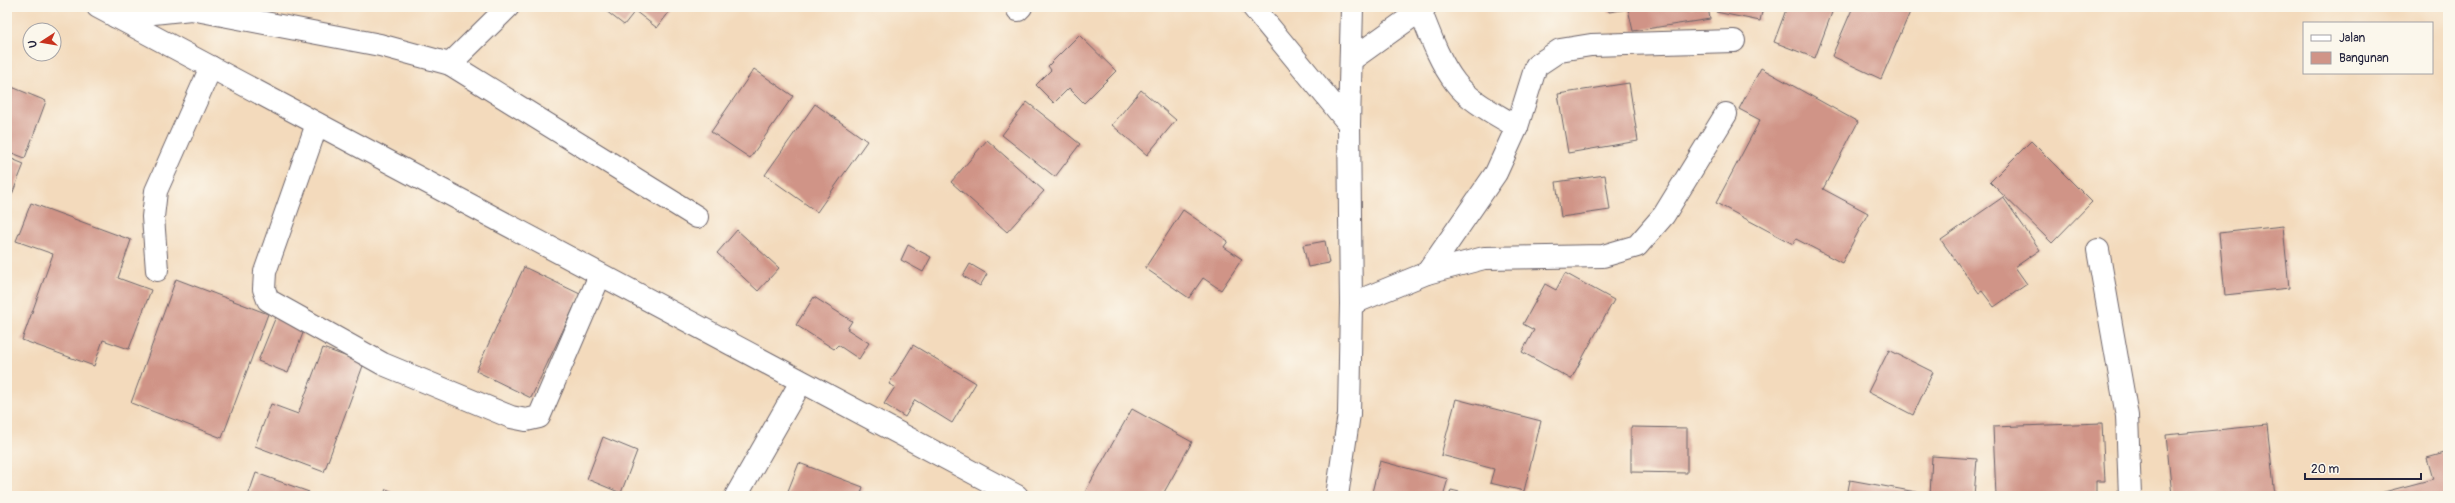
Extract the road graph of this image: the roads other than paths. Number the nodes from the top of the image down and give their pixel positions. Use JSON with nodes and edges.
{"nodes":[{"id":1,"x":508,"y":7,"type":"edge"},
{"id":2,"x":1253,"y":7,"type":"edge"},
{"id":3,"x":1352,"y":7,"type":"edge"},
{"id":4,"x":1423,"y":9,"type":"edge"},
{"id":5,"x":107,"y":12,"type":"edge"},
{"id":6,"x":1734,"y":41,"type":"dead end"},
{"id":7,"x":1351,"y":60,"type":"junction"},
{"id":8,"x":450,"y":64,"type":"junction"},
{"id":9,"x":211,"y":67,"type":"junction"},
{"id":10,"x":1726,"y":114,"type":"dead end"},
{"id":11,"x":317,"y":124,"type":"junction"},
{"id":12,"x":1349,"y":124,"type":"junction"},
{"id":13,"x":1517,"y":127,"type":"junction"},
{"id":14,"x":697,"y":216,"type":"dead end"},
{"id":15,"x":2098,"y":250,"type":"dead end"},
{"id":16,"x":157,"y":270,"type":"dead end"},
{"id":17,"x":1427,"y":273,"type":"junction"},
{"id":18,"x":600,"y":275,"type":"junction"},
{"id":19,"x":1351,"y":304,"type":"junction"},
{"id":20,"x":802,"y":382,"type":"junction"},
{"id":21,"x":736,"y":496,"type":"edge"},
{"id":22,"x":1017,"y":496,"type":"edge"},
{"id":23,"x":1337,"y":496,"type":"edge"},
{"id":24,"x":2130,"y":496,"type":"edge"}],
"edges":[{"from":1,"to":8,"type":"street"},
{"from":2,"to":12,"type":"street"},
{"from":3,"to":7,"type":"street"},
{"from":4,"to":7,"type":"street"},
{"from":4,"to":13,"type":"street"},
{"from":5,"to":8,"type":"street"},
{"from":5,"to":9,"type":"street"},
{"from":6,"to":13,"type":"street"},
{"from":7,"to":12,"type":"street"},
{"from":8,"to":14,"type":"street"},
{"from":9,"to":11,"type":"street"},
{"from":9,"to":16,"type":"street"},
{"from":10,"to":17,"type":"street"},
{"from":11,"to":18,"type":"street"},
{"from":11,"to":18,"type":"street"},
{"from":12,"to":19,"type":"street"},
{"from":13,"to":17,"type":"street"},
{"from":15,"to":24,"type":"street"},
{"from":17,"to":19,"type":"street"},
{"from":18,"to":20,"type":"street"},
{"from":19,"to":23,"type":"street"},
{"from":20,"to":21,"type":"street"},
{"from":20,"to":22,"type":"street"}]}
